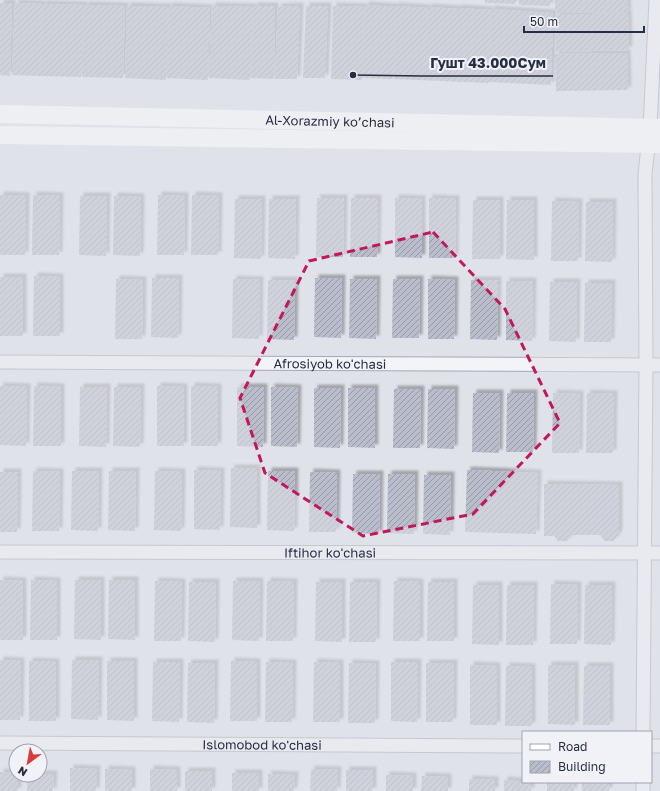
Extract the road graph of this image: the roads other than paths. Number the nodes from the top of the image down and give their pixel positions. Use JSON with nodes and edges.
{"nodes":[{"id":1,"x":656,"y":0,"type":"edge"},
{"id":2,"x":0,"y":114,"type":"edge"},
{"id":3,"x":0,"y":135,"type":"edge"},
{"id":4,"x":654,"y":136,"type":"edge"},
{"id":5,"x":0,"y":362,"type":"edge"},
{"id":6,"x":646,"y":365,"type":"junction"},
{"id":7,"x":660,"y":365,"type":"edge"},
{"id":8,"x":0,"y":552,"type":"edge"},
{"id":9,"x":644,"y":553,"type":"junction"},
{"id":10,"x":660,"y":553,"type":"edge"},
{"id":11,"x":643,"y":731,"type":"edge"},
{"id":12,"x":0,"y":743,"type":"edge"},
{"id":13,"x":522,"y":746,"type":"edge"}],
"edges":[{"from":1,"to":4,"type":"street"},
{"from":2,"to":4,"type":"main road","name":"Al-Xorazmiy ko’chasi"},
{"from":3,"to":4,"type":"main road","name":"Al-Xorazmiy ko’chasi"},
{"from":4,"to":6,"type":"street"},
{"from":5,"to":6,"type":"street","name":"Afrosiyob ko'chasi"},
{"from":6,"to":7,"type":"street","name":"Afrosiyob ko'chasi"},
{"from":6,"to":9,"type":"street"},
{"from":8,"to":9,"type":"street","name":"Iftihor ko'chasi"},
{"from":9,"to":10,"type":"street","name":"Iftihor ko'chasi"},
{"from":9,"to":11,"type":"street"},
{"from":12,"to":13,"type":"street","name":"Islomobod ko'chasi"}]}
